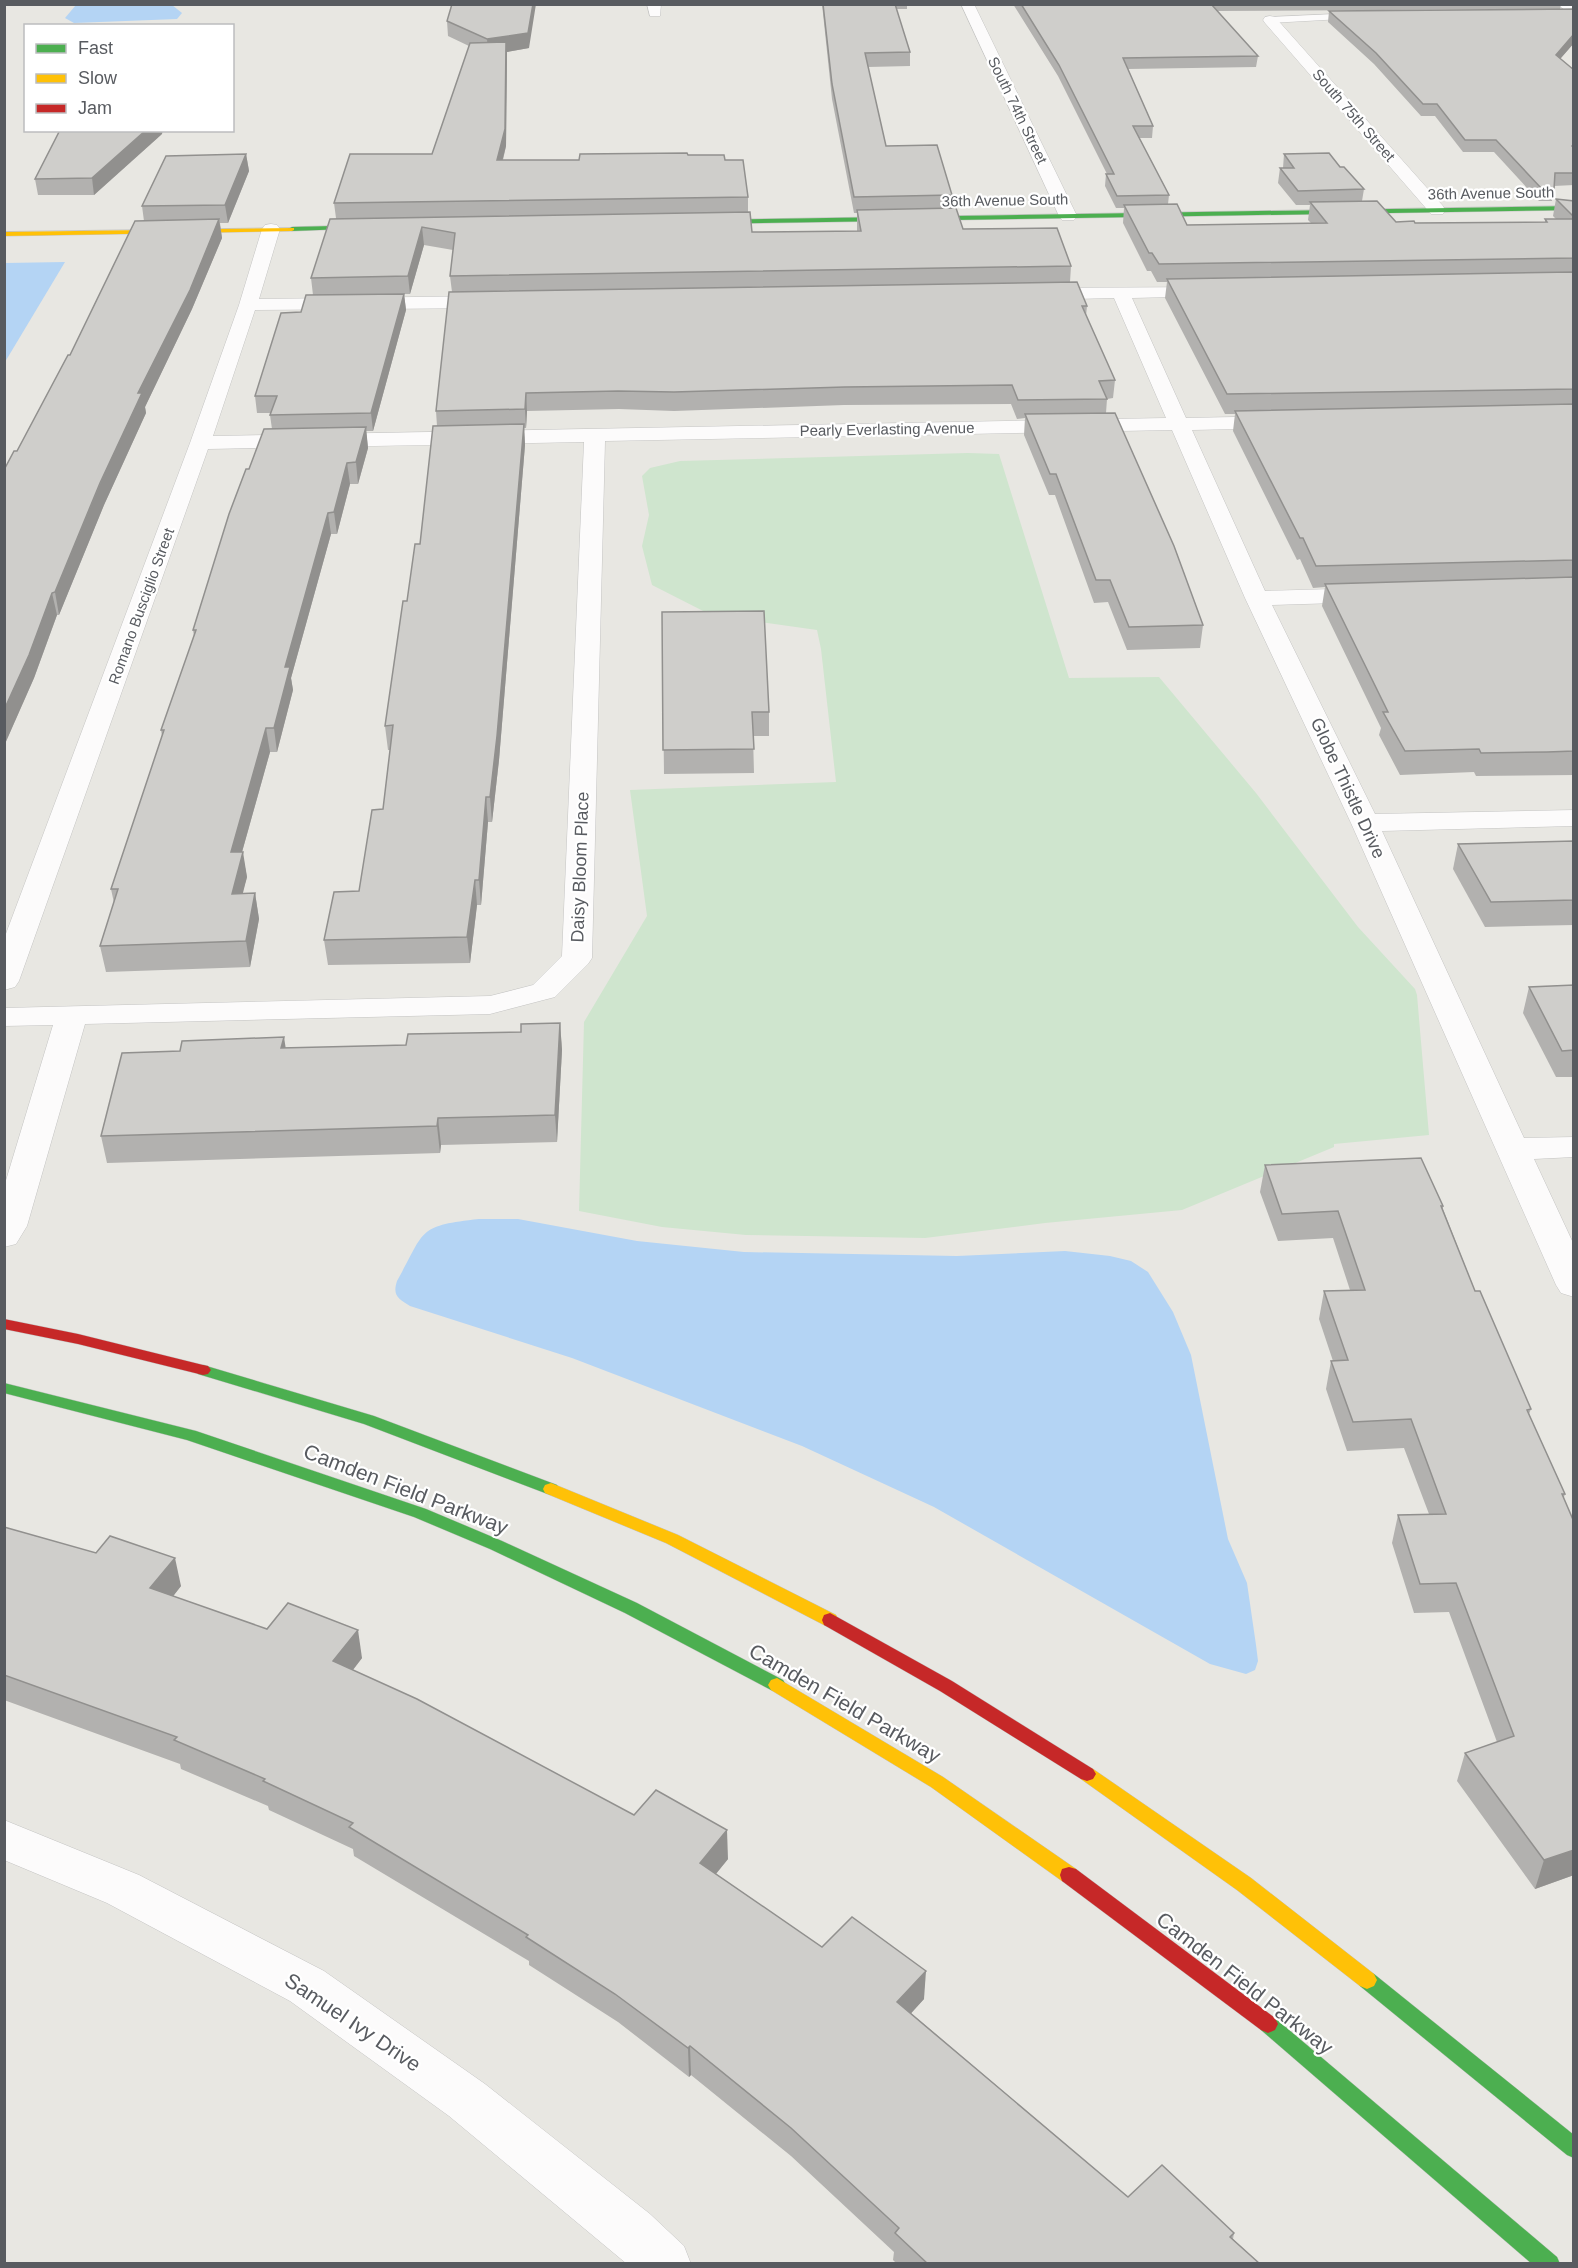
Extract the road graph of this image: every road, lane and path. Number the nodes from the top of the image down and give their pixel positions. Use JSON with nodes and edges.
{"nodes":[{"id":1,"x":967,"y":4,"type":"edge"},
{"id":2,"x":1364,"y":16,"type":"edge"},
{"id":3,"x":1270,"y":20,"type":"joint"},
{"id":4,"x":1574,"y":208,"type":"edge"},
{"id":5,"x":1437,"y":210,"type":"junction"},
{"id":6,"x":1068,"y":216,"type":"junction"},
{"id":7,"x":690,"y":222,"type":"edge"},
{"id":8,"x":390,"y":227,"type":"edge"},
{"id":9,"x":271,"y":229,"type":"junction"},
{"id":10,"x":4,"y":234,"type":"edge"},
{"id":11,"x":1228,"y":290,"type":"edge"},
{"id":12,"x":1120,"y":292,"type":"junction"},
{"id":13,"x":1013,"y":294,"type":"edge"},
{"id":14,"x":511,"y":301,"type":"edge"},
{"id":15,"x":248,"y":305,"type":"junction"},
{"id":16,"x":1298,"y":422,"type":"edge"},
{"id":17,"x":1179,"y":424,"type":"junction"},
{"id":18,"x":595,"y":435,"type":"junction"},
{"id":19,"x":200,"y":443,"type":"junction"},
{"id":20,"x":1386,"y":594,"type":"edge"},
{"id":21,"x":1257,"y":598,"type":"junction"},
{"id":22,"x":1574,"y":818,"type":"edge"},
{"id":23,"x":1365,"y":823,"type":"junction"},
{"id":24,"x":4,"y":981,"type":"edge"},
{"id":25,"x":72,"y":1015,"type":"junction"},
{"id":26,"x":4,"y":1017,"type":"edge"},
{"id":27,"x":1574,"y":1147,"type":"edge"},
{"id":28,"x":1511,"y":1149,"type":"junction"},
{"id":29,"x":4,"y":1236,"type":"edge"},
{"id":30,"x":1574,"y":1285,"type":"edge"},
{"id":31,"x":4,"y":1324,"type":"edge"},
{"id":32,"x":4,"y":1388,"type":"edge"},
{"id":33,"x":4,"y":1839,"type":"edge"},
{"id":34,"x":1574,"y":2148,"type":"edge"},
{"id":35,"x":665,"y":2264,"type":"edge"},
{"id":36,"x":1549,"y":2264,"type":"edge"}],
"edges":[{"from":1,"to":6,"type":"street","name":"South 74th Street"},
{"from":2,"to":3,"type":"lane"},
{"from":3,"to":5,"type":"street","name":"South 75th Street"},
{"from":4,"to":5,"type":"street","name":"36th Avenue South"},
{"from":5,"to":6,"type":"street","name":"36th Avenue South"},
{"from":6,"to":7,"type":"street","name":"36th Avenue South"},
{"from":8,"to":9,"type":"street"},
{"from":9,"to":10,"type":"street"},
{"from":9,"to":15,"type":"street","name":"Romano Busciglio Street"},
{"from":11,"to":12,"type":"street"},
{"from":12,"to":13,"type":"street"},
{"from":12,"to":17,"type":"street","name":"Globe Thistle Drive"},
{"from":14,"to":15,"type":"street"},
{"from":15,"to":19,"type":"street","name":"Romano Busciglio Street"},
{"from":16,"to":17,"type":"street","name":"Pearly Everlasting Avenue"},
{"from":17,"to":18,"type":"street","name":"Pearly Everlasting Avenue"},
{"from":17,"to":21,"type":"street","name":"Globe Thistle Drive"},
{"from":18,"to":19,"type":"street","name":"Pearly Everlasting Avenue"},
{"from":18,"to":25,"type":"street","name":"Daisy Bloom Place"},
{"from":19,"to":24,"type":"street","name":"Romano Busciglio Street"},
{"from":20,"to":21,"type":"street"},
{"from":21,"to":23,"type":"street","name":"Globe Thistle Drive"},
{"from":22,"to":23,"type":"street"},
{"from":23,"to":28,"type":"street","name":"Globe Thistle Drive"},
{"from":25,"to":26,"type":"street"},
{"from":25,"to":29,"type":"street"},
{"from":27,"to":28,"type":"street"},
{"from":28,"to":30,"type":"street","name":"Globe Thistle Drive"},
{"from":31,"to":34,"type":"street"},
{"from":32,"to":36,"type":"street","name":"Camden Field Parkway"},
{"from":33,"to":35,"type":"street","name":"Samuel Ivy Drive"}]}
